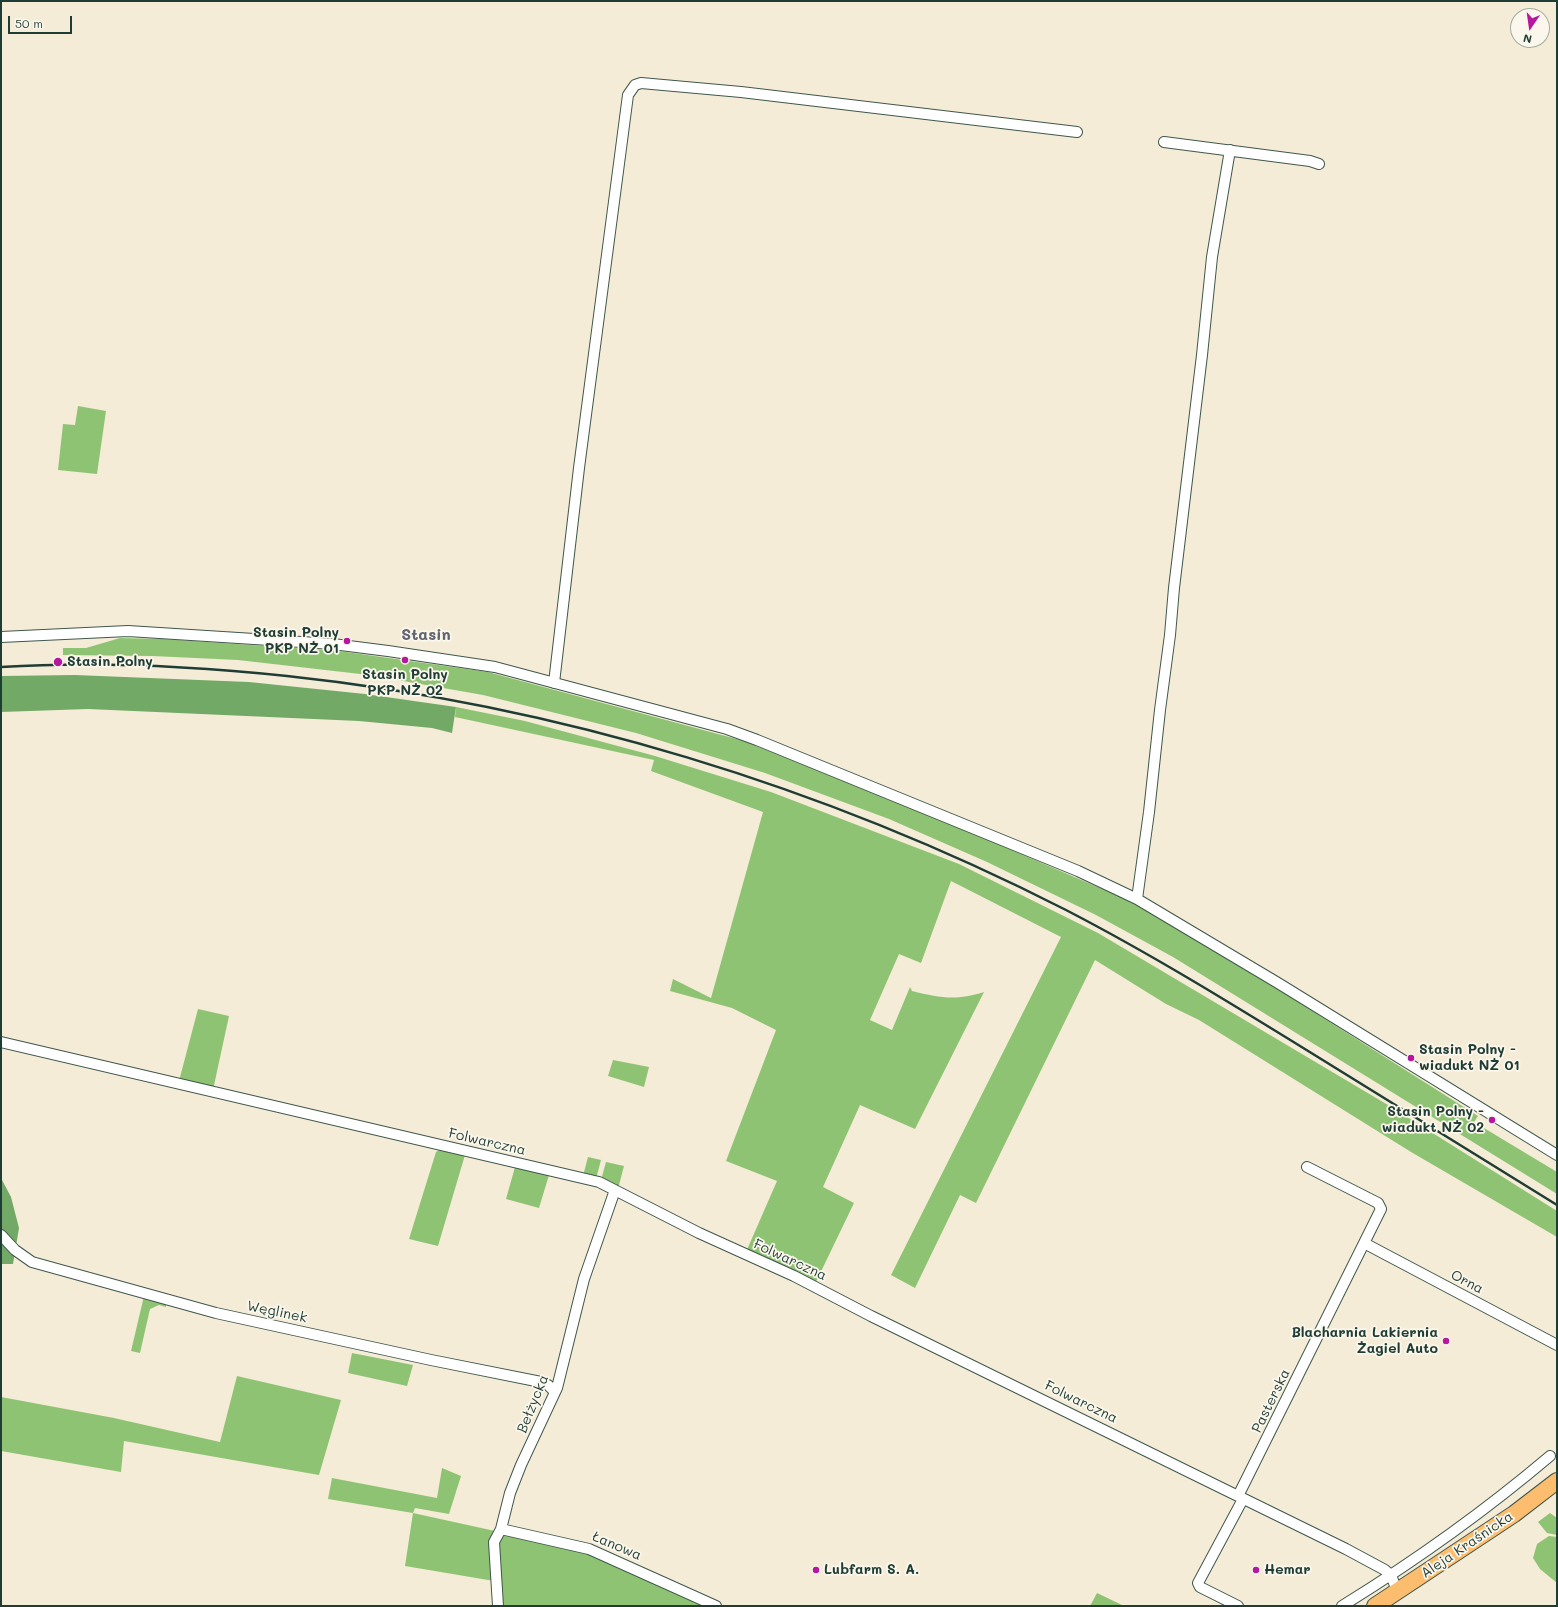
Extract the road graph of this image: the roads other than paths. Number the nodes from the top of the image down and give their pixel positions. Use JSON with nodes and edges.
{"nodes":[{"id":1,"x":1077,"y":132,"type":"dead end"},
{"id":2,"x":1164,"y":142,"type":"dead end"},
{"id":3,"x":1230,"y":150,"type":"junction"},
{"id":4,"x":1319,"y":164,"type":"dead end"},
{"id":5,"x":1,"y":637,"type":"edge"},
{"id":6,"x":554,"y":683,"type":"junction"},
{"id":7,"x":1137,"y":899,"type":"junction"},
{"id":8,"x":1,"y":1042,"type":"edge"},
{"id":9,"x":1557,"y":1156,"type":"edge"},
{"id":10,"x":1308,"y":1167,"type":"dead end"},
{"id":11,"x":615,"y":1190,"type":"junction"},
{"id":12,"x":1,"y":1236,"type":"edge"},
{"id":13,"x":1364,"y":1243,"type":"junction"},
{"id":14,"x":1557,"y":1345,"type":"edge"},
{"id":15,"x":555,"y":1392,"type":"junction"},
{"id":16,"x":1550,"y":1456,"type":"dead end"},
{"id":17,"x":1557,"y":1481,"type":"edge"},
{"id":18,"x":1241,"y":1498,"type":"junction"},
{"id":19,"x":501,"y":1529,"type":"junction"},
{"id":20,"x":1391,"y":1576,"type":"junction"},
{"id":21,"x":1397,"y":1591,"type":"junction"},
{"id":22,"x":498,"y":1606,"type":"edge"},
{"id":23,"x":716,"y":1606,"type":"edge"},
{"id":24,"x":1238,"y":1606,"type":"edge"},
{"id":25,"x":1342,"y":1606,"type":"edge"},
{"id":26,"x":1375,"y":1606,"type":"edge"}],
"edges":[{"from":1,"to":6,"type":"street"},
{"from":2,"to":3,"type":"street"},
{"from":3,"to":4,"type":"street"},
{"from":3,"to":7,"type":"street"},
{"from":5,"to":6,"type":"street"},
{"from":6,"to":7,"type":"street"},
{"from":7,"to":9,"type":"street"},
{"from":8,"to":11,"type":"street","name":"Folwarczna"},
{"from":10,"to":13,"type":"street","name":"Pasterska"},
{"from":11,"to":15,"type":"street","name":"Bełżycka"},
{"from":11,"to":18,"type":"street","name":"Folwarczna"},
{"from":12,"to":15,"type":"street","name":"Węglinek"},
{"from":13,"to":14,"type":"street","name":"Orna"},
{"from":13,"to":18,"type":"street","name":"Pasterska"},
{"from":15,"to":19,"type":"street","name":"Bełżycka"},
{"from":16,"to":20,"type":"street"},
{"from":17,"to":21,"type":"main road","name":"Aleja Kraśnicka"},
{"from":18,"to":20,"type":"street","name":"Folwarczna"},
{"from":18,"to":24,"type":"street","name":"Pasterska"},
{"from":19,"to":22,"type":"street","name":"Bełżycka"},
{"from":19,"to":23,"type":"street","name":"Łanowa"},
{"from":20,"to":21,"type":"street"},
{"from":20,"to":25,"type":"street"},
{"from":21,"to":26,"type":"main road","name":"Aleja Kraśnicka"}]}
